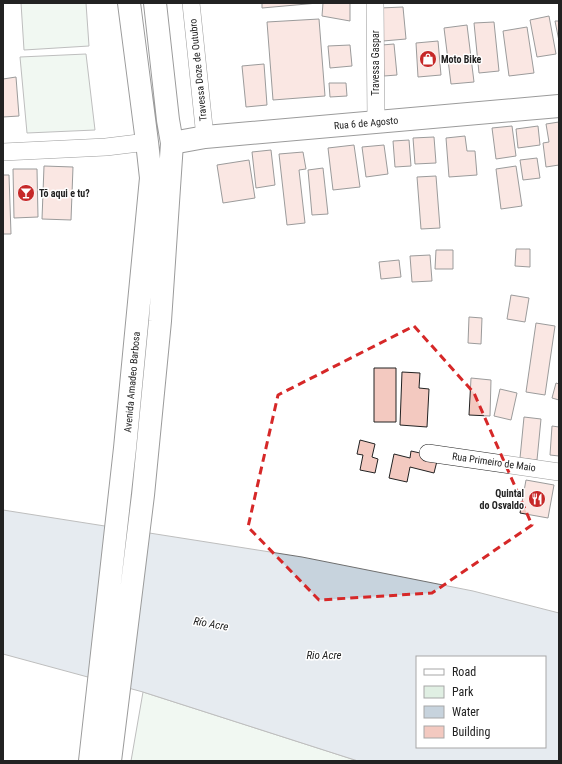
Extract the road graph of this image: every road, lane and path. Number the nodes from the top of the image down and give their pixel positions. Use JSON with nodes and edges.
{"nodes":[{"id":1,"x":129,"y":3,"type":"edge"},
{"id":2,"x":155,"y":3,"type":"edge"},
{"id":3,"x":191,"y":3,"type":"edge"},
{"id":4,"x":374,"y":3,"type":"edge"},
{"id":5,"x":559,"y":106,"type":"edge"},
{"id":6,"x":376,"y":122,"type":"junction"},
{"id":7,"x":204,"y":137,"type":"junction"},
{"id":8,"x":147,"y":142,"type":"junction"},
{"id":9,"x":172,"y":143,"type":"junction"},
{"id":10,"x":3,"y":152,"type":"edge"},
{"id":11,"x":428,"y":453,"type":"dead end"},
{"id":12,"x":559,"y":472,"type":"edge"},
{"id":13,"x":90,"y":761,"type":"edge"},
{"id":14,"x":110,"y":761,"type":"edge"}],
"edges":[{"from":1,"to":8,"type":"main road","name":"Avenida Amadeo Barbosa"},
{"from":2,"to":9,"type":"main road"},
{"from":3,"to":7,"type":"street","name":"Travessa Doze de Outubro"},
{"from":4,"to":6,"type":"street","name":"Travessa Gaspar"},
{"from":5,"to":6,"type":"main road","name":"Rua 6 de Agosto"},
{"from":6,"to":7,"type":"main road","name":"Rua 6 de Agosto"},
{"from":7,"to":9,"type":"main road","name":"Rua 6 de Agosto"},
{"from":8,"to":10,"type":"street"},
{"from":8,"to":13,"type":"main road","name":"Avenida Amadeo Barbosa"},
{"from":9,"to":14,"type":"main road"},
{"from":11,"to":12,"type":"street","name":"Rua Primeiro de Maio"}]}
